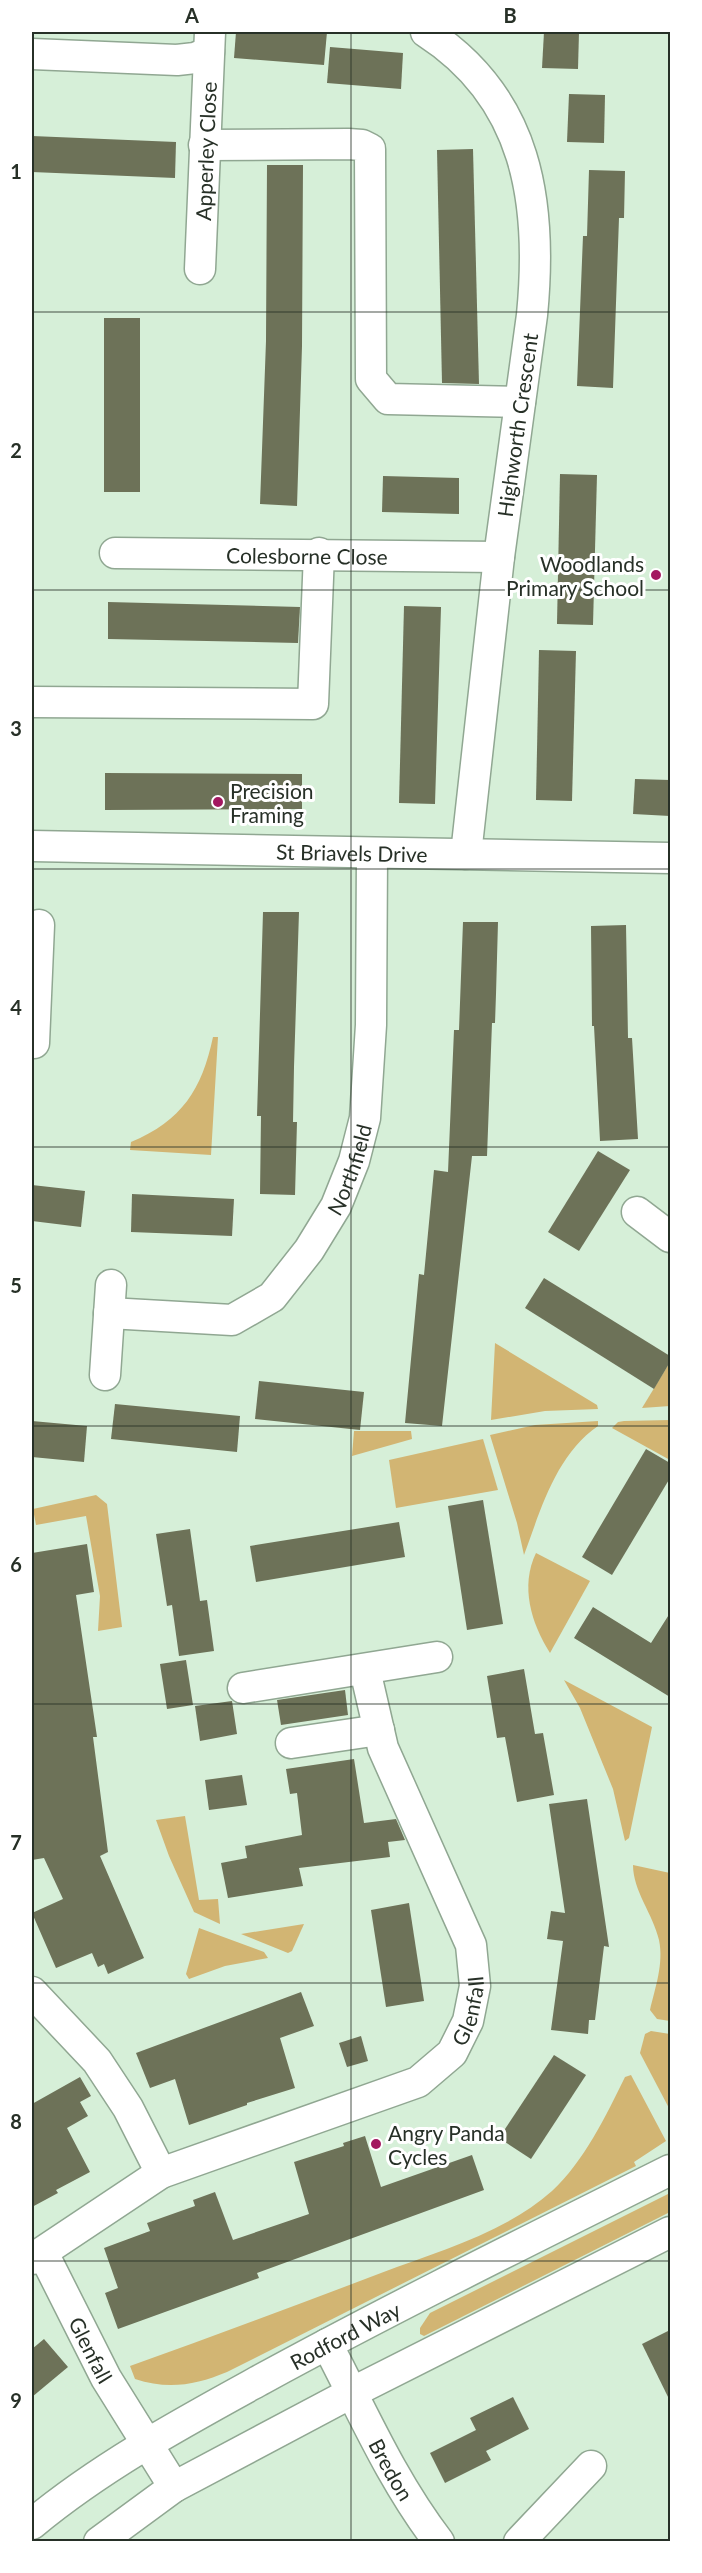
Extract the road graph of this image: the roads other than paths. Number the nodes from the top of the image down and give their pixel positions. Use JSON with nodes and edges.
{"nodes":[{"id":1,"x":426,"y":32,"type":"edge"},
{"id":2,"x":209,"y":42,"type":"edge"},
{"id":3,"x":32,"y":54,"type":"edge"},
{"id":4,"x":204,"y":146,"type":"junction"},
{"id":5,"x":200,"y":269,"type":"dead end"},
{"id":6,"x":520,"y":402,"type":"junction"},
{"id":7,"x":115,"y":553,"type":"dead end"},
{"id":8,"x":319,"y":553,"type":"junction"},
{"id":9,"x":499,"y":557,"type":"junction"},
{"id":10,"x":32,"y":702,"type":"edge"},
{"id":11,"x":32,"y":846,"type":"edge"},
{"id":12,"x":372,"y":854,"type":"junction"},
{"id":13,"x":466,"y":854,"type":"junction"},
{"id":14,"x":670,"y":858,"type":"edge"},
{"id":15,"x":39,"y":925,"type":"dead end"},
{"id":16,"x":33,"y":989,"type":"edge"},
{"id":17,"x":34,"y":1043,"type":"dead end"},
{"id":18,"x":637,"y":1212,"type":"dead end"},
{"id":19,"x":670,"y":1237,"type":"edge"},
{"id":20,"x":105,"y":1375,"type":"dead end"},
{"id":21,"x":437,"y":1657,"type":"dead end"},
{"id":22,"x":365,"y":1670,"type":"junction"},
{"id":23,"x":243,"y":1688,"type":"dead end"},
{"id":24,"x":378,"y":1730,"type":"junction"},
{"id":25,"x":291,"y":1743,"type":"dead end"},
{"id":26,"x":32,"y":1992,"type":"edge"},
{"id":27,"x":670,"y":2170,"type":"edge"},
{"id":28,"x":160,"y":2173,"type":"junction"},
{"id":29,"x":670,"y":2232,"type":"edge"},
{"id":30,"x":37,"y":2256,"type":"edge"},
{"id":31,"x":327,"y":2343,"type":"junction"},
{"id":32,"x":353,"y":2392,"type":"junction"},
{"id":33,"x":147,"y":2443,"type":"junction"},
{"id":34,"x":591,"y":2466,"type":"dead end"},
{"id":35,"x":174,"y":2487,"type":"junction"},
{"id":36,"x":32,"y":2524,"type":"edge"},
{"id":37,"x":99,"y":2541,"type":"edge"},
{"id":38,"x":439,"y":2541,"type":"edge"},
{"id":39,"x":519,"y":2541,"type":"edge"}],
"edges":[{"from":1,"to":6,"type":"street","name":"Highworth Crescent"},
{"from":2,"to":3,"type":"street"},
{"from":2,"to":4,"type":"street","name":"Apperley Close"},
{"from":4,"to":5,"type":"street","name":"Apperley Close"},
{"from":4,"to":6,"type":"street"},
{"from":6,"to":9,"type":"street","name":"Highworth Crescent"},
{"from":7,"to":8,"type":"street","name":"Colesborne Close"},
{"from":8,"to":9,"type":"street","name":"Colesborne Close"},
{"from":8,"to":10,"type":"street"},
{"from":9,"to":13,"type":"street","name":"Highworth Crescent"},
{"from":11,"to":12,"type":"street","name":"St Briavels Drive"},
{"from":12,"to":13,"type":"street","name":"St Briavels Drive"},
{"from":12,"to":20,"type":"street","name":"Northfield"},
{"from":13,"to":14,"type":"street","name":"St Briavels Drive"},
{"from":15,"to":16,"type":"street"},
{"from":16,"to":17,"type":"street"},
{"from":18,"to":19,"type":"street"},
{"from":21,"to":22,"type":"street"},
{"from":22,"to":23,"type":"street"},
{"from":22,"to":24,"type":"street","name":"Glenfall"},
{"from":24,"to":25,"type":"street"},
{"from":24,"to":28,"type":"street","name":"Glenfall"},
{"from":26,"to":28,"type":"street"},
{"from":27,"to":31,"type":"street","name":"Rodford Way"},
{"from":28,"to":30,"type":"street","name":"Glenfall"},
{"from":29,"to":32,"type":"street"},
{"from":30,"to":33,"type":"street","name":"Glenfall"},
{"from":31,"to":32,"type":"street","name":"Bredon"},
{"from":31,"to":33,"type":"street","name":"Rodford Way"},
{"from":32,"to":35,"type":"street"},
{"from":32,"to":38,"type":"street","name":"Bredon"},
{"from":33,"to":35,"type":"street","name":"Glenfall"},
{"from":33,"to":36,"type":"street","name":"Rodford Way"},
{"from":34,"to":39,"type":"street"},
{"from":35,"to":37,"type":"street"}]}
